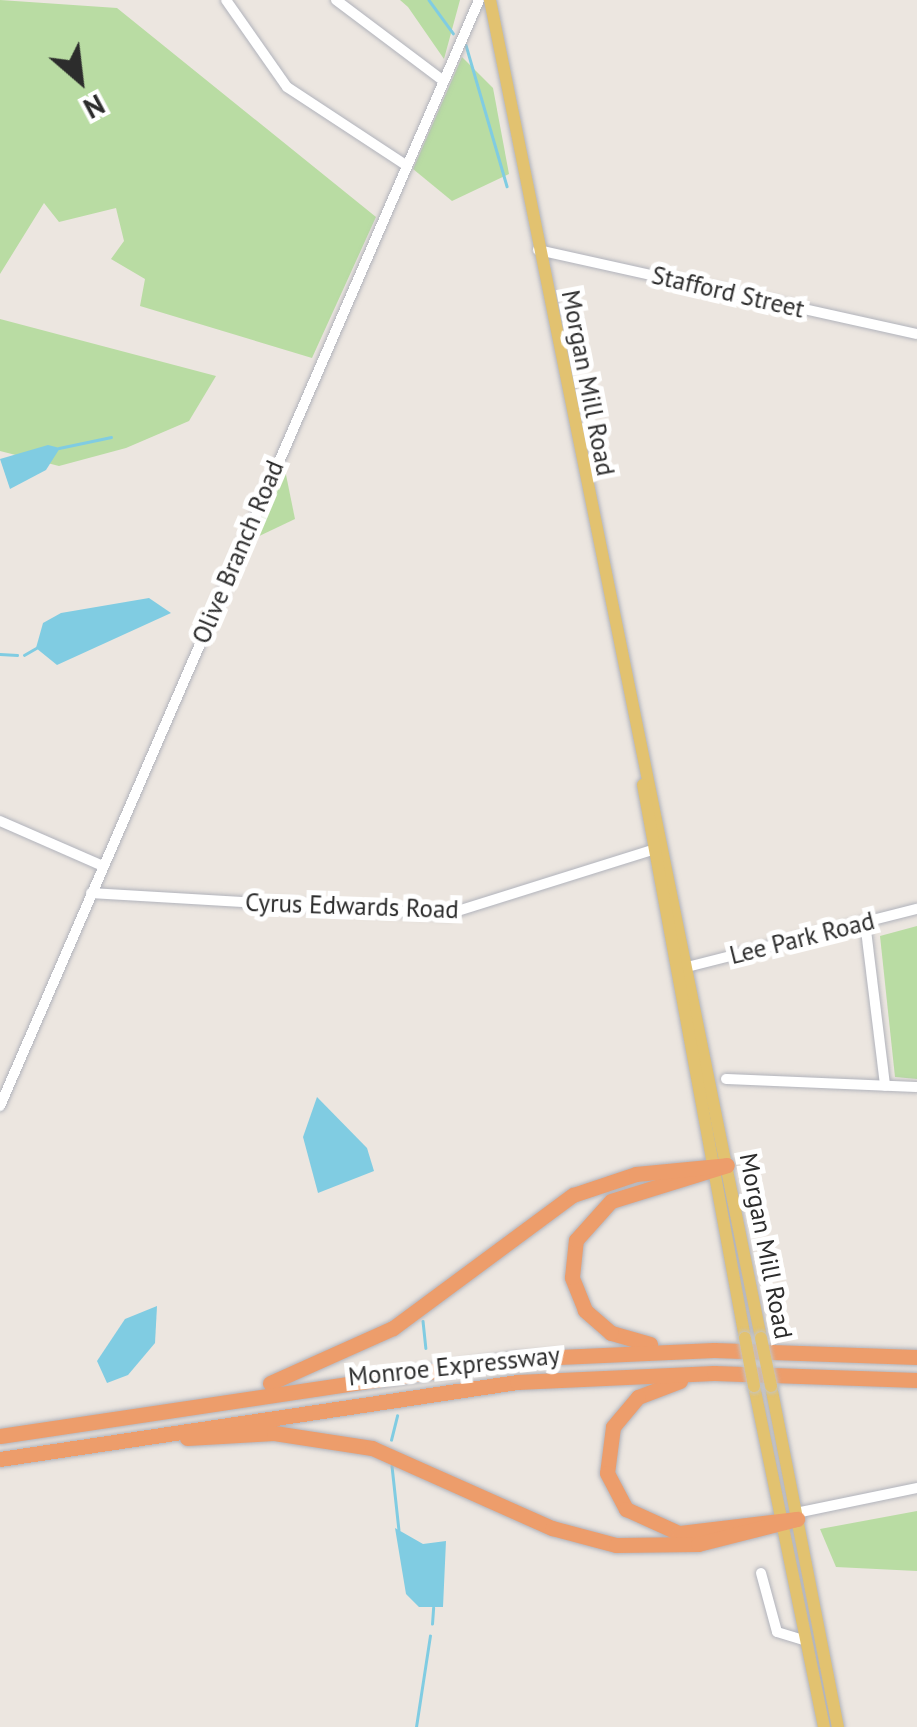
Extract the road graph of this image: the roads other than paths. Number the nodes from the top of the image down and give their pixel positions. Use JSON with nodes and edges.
{"nodes":[{"id":1,"x":226,"y":0,"type":"edge"},
{"id":2,"x":336,"y":0,"type":"edge"},
{"id":3,"x":479,"y":0,"type":"edge"},
{"id":4,"x":490,"y":0,"type":"edge"},
{"id":5,"x":441,"y":79,"type":"junction"},
{"id":6,"x":404,"y":164,"type":"junction"},
{"id":7,"x":538,"y":250,"type":"junction"},
{"id":8,"x":917,"y":334,"type":"edge"},
{"id":9,"x":0,"y":821,"type":"edge"},
{"id":10,"x":657,"y":848,"type":"junction"},
{"id":11,"x":103,"y":866,"type":"junction"},
{"id":12,"x":92,"y":893,"type":"junction"},
{"id":13,"x":917,"y":909,"type":"edge"},
{"id":14,"x":865,"y":922,"type":"junction"},
{"id":15,"x":687,"y":967,"type":"junction"},
{"id":16,"x":726,"y":1079,"type":"dead end"},
{"id":17,"x":885,"y":1086,"type":"junction"},
{"id":18,"x":917,"y":1087,"type":"edge"},
{"id":19,"x":0,"y":1106,"type":"edge"},
{"id":20,"x":727,"y":1164,"type":"junction"},
{"id":21,"x":711,"y":1168,"type":"junction"},
{"id":22,"x":714,"y":1350,"type":"junction"},
{"id":23,"x":917,"y":1357,"type":"edge"},
{"id":24,"x":738,"y":1373,"type":"junction"},
{"id":25,"x":917,"y":1380,"type":"edge"},
{"id":26,"x":179,"y":1406,"type":"junction"},
{"id":27,"x":0,"y":1436,"type":"edge"},
{"id":28,"x":34,"y":1454,"type":"junction"},
{"id":29,"x":0,"y":1459,"type":"edge"},
{"id":30,"x":917,"y":1488,"type":"edge"},
{"id":31,"x":789,"y":1519,"type":"junction"},
{"id":32,"x":761,"y":1574,"type":"dead end"},
{"id":33,"x":806,"y":1640,"type":"junction"},
{"id":34,"x":824,"y":1727,"type":"edge"},
{"id":35,"x":838,"y":1727,"type":"edge"}],
"edges":[{"from":1,"to":6,"type":"street"},
{"from":2,"to":5,"type":"street"},
{"from":3,"to":5,"type":"street","name":"Olive Branch Road"},
{"from":4,"to":7,"type":"main road","name":"Morgan Mill Road"},
{"from":5,"to":6,"type":"street","name":"Olive Branch Road"},
{"from":6,"to":11,"type":"street","name":"Olive Branch Road"},
{"from":7,"to":8,"type":"street","name":"Stafford Street"},
{"from":7,"to":10,"type":"main road","name":"Morgan Mill Road"},
{"from":9,"to":11,"type":"street"},
{"from":10,"to":12,"type":"street","name":"Cyrus Edwards Road"},
{"from":10,"to":15,"type":"main road","name":"Morgan Mill Road"},
{"from":10,"to":21,"type":"main road","name":"Morgan Mill Road"},
{"from":11,"to":12,"type":"street","name":"Olive Branch Road"},
{"from":12,"to":19,"type":"street","name":"Olive Branch Road"},
{"from":13,"to":14,"type":"street","name":"Lee Park Road"},
{"from":14,"to":15,"type":"street","name":"Lee Park Road"},
{"from":14,"to":17,"type":"street"},
{"from":15,"to":20,"type":"main road","name":"Morgan Mill Road"},
{"from":16,"to":17,"type":"street"},
{"from":17,"to":18,"type":"street"},
{"from":20,"to":21,"type":"highway"},
{"from":20,"to":31,"type":"main road","name":"Morgan Mill Road","bridge":true},
{"from":21,"to":22,"type":"highway"},
{"from":21,"to":26,"type":"highway"},
{"from":21,"to":31,"type":"main road","name":"Morgan Mill Road","bridge":true},
{"from":22,"to":23,"type":"highway","name":"Monroe Expressway"},
{"from":22,"to":26,"type":"highway","name":"Monroe Expressway"},
{"from":24,"to":25,"type":"highway","name":"Monroe Expressway"},
{"from":24,"to":28,"type":"highway","name":"Monroe Expressway"},
{"from":24,"to":31,"type":"highway"},
{"from":26,"to":27,"type":"highway","name":"Monroe Expressway"},
{"from":28,"to":29,"type":"highway","name":"Monroe Expressway"},
{"from":28,"to":31,"type":"highway"},
{"from":30,"to":31,"type":"street"},
{"from":31,"to":33,"type":"main road","name":"Morgan Mill Road"},
{"from":31,"to":35,"type":"main road","name":"Morgan Mill Road"},
{"from":32,"to":33,"type":"street"},
{"from":33,"to":34,"type":"main road","name":"Morgan Mill Road"}]}
